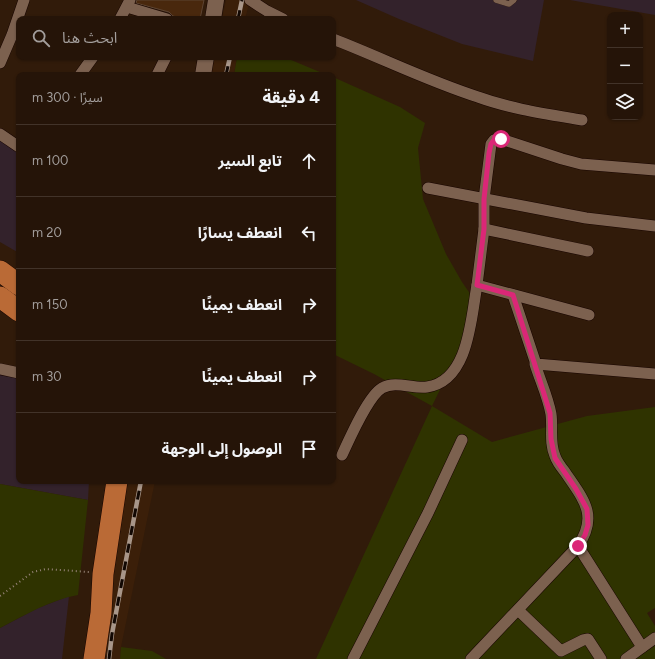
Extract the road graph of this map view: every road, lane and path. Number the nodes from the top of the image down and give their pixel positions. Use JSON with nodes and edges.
{"nodes":[{"id":1,"x":24,"y":0,"type":"edge"},
{"id":2,"x":216,"y":0,"type":"edge"},
{"id":3,"x":250,"y":0,"type":"edge"},
{"id":4,"x":496,"y":0,"type":"edge"},
{"id":5,"x":514,"y":0,"type":"edge"},
{"id":6,"x":129,"y":3,"type":"edge"},
{"id":7,"x":19,"y":16,"type":"edge"},
{"id":8,"x":122,"y":16,"type":"edge"},
{"id":9,"x":160,"y":16,"type":"edge"},
{"id":10,"x":213,"y":16,"type":"edge"},
{"id":11,"x":277,"y":16,"type":"edge"},
{"id":12,"x":16,"y":23,"type":"edge"},
{"id":13,"x":336,"y":40,"type":"edge"},
{"id":14,"x":91,"y":60,"type":"edge"},
{"id":15,"x":164,"y":60,"type":"edge"},
{"id":16,"x":206,"y":60,"type":"edge"},
{"id":17,"x":0,"y":63,"type":"edge"},
{"id":18,"x":82,"y":72,"type":"edge"},
{"id":19,"x":158,"y":72,"type":"edge"},
{"id":20,"x":204,"y":72,"type":"edge"},
{"id":21,"x":582,"y":120,"type":"dead end"},
{"id":22,"x":0,"y":134,"type":"edge"},
{"id":23,"x":16,"y":145,"type":"edge"},
{"id":24,"x":655,"y":170,"type":"edge"},
{"id":25,"x":428,"y":188,"type":"dead end"},
{"id":26,"x":484,"y":199,"type":"junction"},
{"id":27,"x":655,"y":226,"type":"edge"},
{"id":28,"x":484,"y":229,"type":"junction"},
{"id":29,"x":588,"y":251,"type":"dead end"},
{"id":30,"x":0,"y":265,"type":"edge"},
{"id":31,"x":0,"y":271,"type":"edge"},
{"id":32,"x":16,"y":281,"type":"edge"},
{"id":33,"x":16,"y":282,"type":"edge"},
{"id":34,"x":477,"y":285,"type":"junction"},
{"id":35,"x":513,"y":295,"type":"junction"},
{"id":36,"x":0,"y":297,"type":"edge"},
{"id":37,"x":16,"y":309,"type":"edge"},
{"id":38,"x":589,"y":315,"type":"dead end"},
{"id":39,"x":535,"y":364,"type":"junction"},
{"id":40,"x":0,"y":369,"type":"edge"},
{"id":41,"x":16,"y":372,"type":"edge"},
{"id":42,"x":655,"y":374,"type":"edge"},
{"id":43,"x":462,"y":440,"type":"dead end"},
{"id":44,"x":342,"y":455,"type":"dead end"},
{"id":45,"x":107,"y":484,"type":"edge"},
{"id":46,"x":117,"y":484,"type":"edge"},
{"id":47,"x":578,"y":546,"type":"junction"},
{"id":48,"x":94,"y":572,"type":"junction"},
{"id":49,"x":0,"y":596,"type":"edge"},
{"id":50,"x":518,"y":610,"type":"junction"},
{"id":51,"x":655,"y":638,"type":"edge"},
{"id":52,"x":642,"y":647,"type":"junction"},
{"id":53,"x":561,"y":655,"type":"edge"},
{"id":54,"x":86,"y":659,"type":"edge"},
{"id":55,"x":94,"y":659,"type":"edge"},
{"id":56,"x":353,"y":659,"type":"edge"},
{"id":57,"x":471,"y":659,"type":"edge"},
{"id":58,"x":601,"y":659,"type":"edge"},
{"id":59,"x":626,"y":659,"type":"edge"}],
"edges":[{"from":1,"to":7,"type":"street"},
{"from":2,"to":10,"type":"main road"},
{"from":3,"to":11,"type":"street"},
{"from":4,"to":5,"type":"lane"},
{"from":6,"to":8,"type":"street"},
{"from":6,"to":9,"type":"street"},
{"from":12,"to":17,"type":"street"},
{"from":13,"to":21,"type":"street"},
{"from":14,"to":18,"type":"street"},
{"from":15,"to":19,"type":"street"},
{"from":16,"to":20,"type":"main road"},
{"from":22,"to":23,"type":"street"},
{"from":24,"to":26,"type":"street"},
{"from":25,"to":26,"type":"street"},
{"from":26,"to":27,"type":"street"},
{"from":26,"to":28,"type":"street"},
{"from":28,"to":29,"type":"street"},
{"from":28,"to":34,"type":"street"},
{"from":30,"to":32,"type":"street"},
{"from":31,"to":33,"type":"highway"},
{"from":34,"to":35,"type":"street"},
{"from":34,"to":44,"type":"street"},
{"from":35,"to":38,"type":"street"},
{"from":35,"to":39,"type":"street"},
{"from":36,"to":37,"type":"highway"},
{"from":39,"to":42,"type":"street"},
{"from":39,"to":47,"type":"street"},
{"from":40,"to":41,"type":"street"},
{"from":43,"to":56,"type":"street"},
{"from":45,"to":48,"type":"highway"},
{"from":46,"to":55,"type":"highway"},
{"from":47,"to":50,"type":"street"},
{"from":47,"to":52,"type":"street"},
{"from":48,"to":49,"type":"path"},
{"from":48,"to":54,"type":"highway"},
{"from":50,"to":53,"type":"street"},
{"from":50,"to":57,"type":"street"},
{"from":51,"to":52,"type":"street"},
{"from":52,"to":59,"type":"street"},
{"from":53,"to":58,"type":"street"}]}
